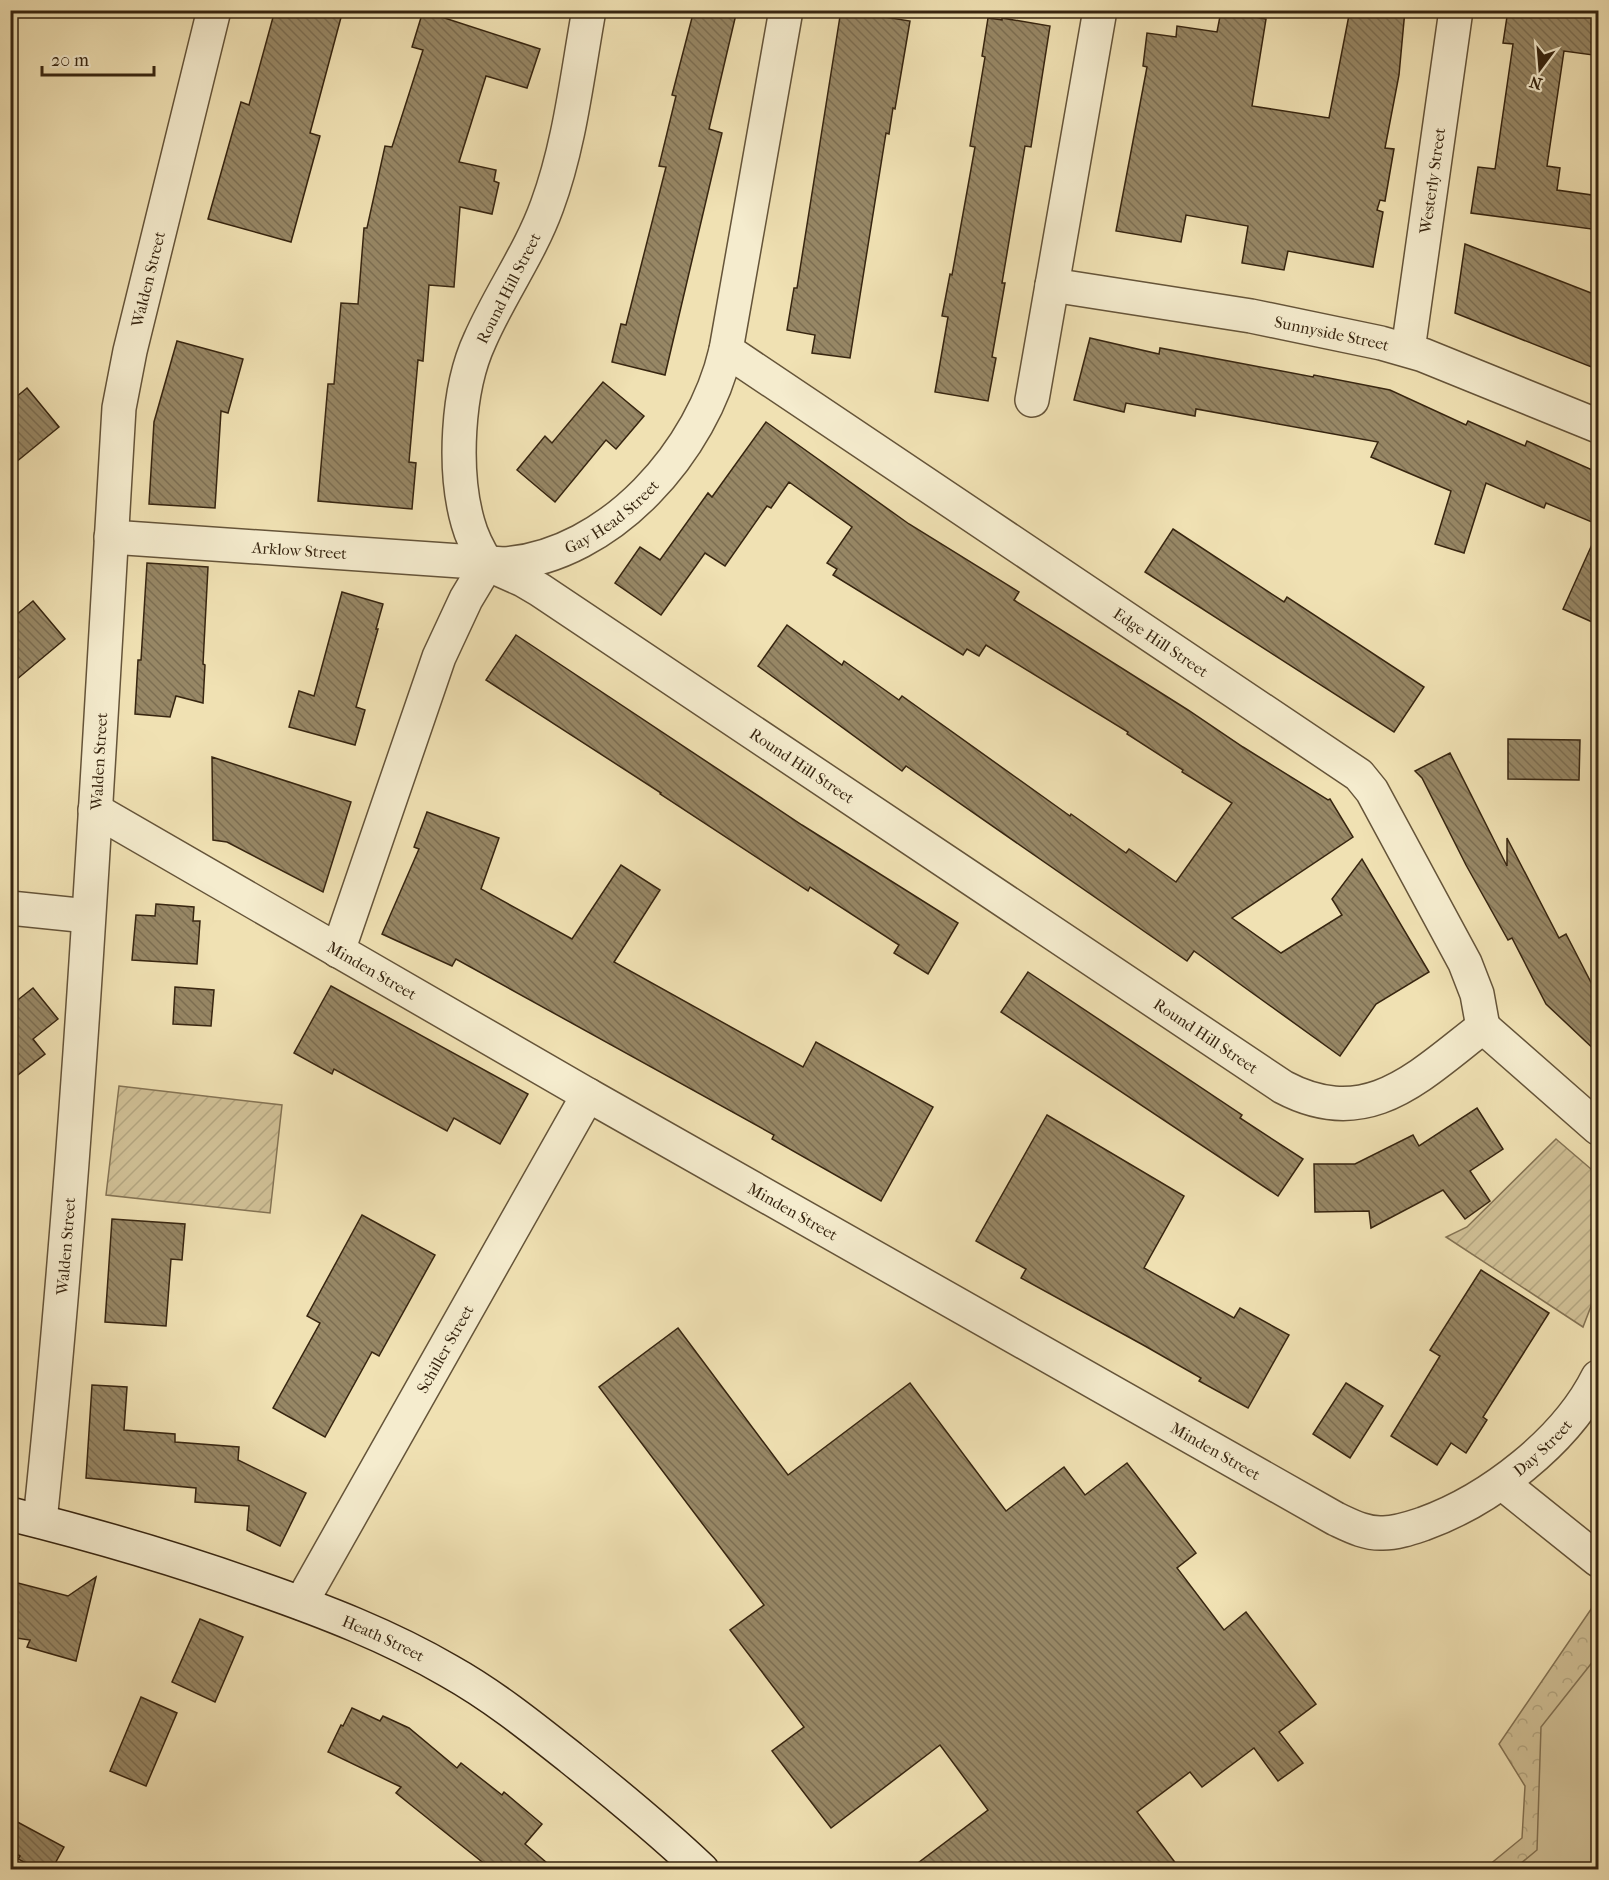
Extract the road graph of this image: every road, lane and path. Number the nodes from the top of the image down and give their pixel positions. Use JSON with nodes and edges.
{"nodes":[{"id":1,"x":214,"y":10,"type":"edge"},
{"id":2,"x":589,"y":10,"type":"edge"},
{"id":3,"x":786,"y":10,"type":"edge"},
{"id":4,"x":1100,"y":10,"type":"edge"},
{"id":5,"x":1456,"y":10,"type":"edge"},
{"id":6,"x":1052,"y":285,"type":"junction"},
{"id":7,"x":726,"y":350,"type":"junction"},
{"id":8,"x":1408,"y":350,"type":"junction"},
{"id":9,"x":1032,"y":400,"type":"dead end"},
{"id":10,"x":1599,"y":426,"type":"edge"},
{"id":11,"x":111,"y":537,"type":"junction"},
{"id":12,"x":487,"y":564,"type":"junction"},
{"id":13,"x":95,"y":810,"type":"junction"},
{"id":14,"x":10,"y":908,"type":"edge"},
{"id":15,"x":88,"y":916,"type":"junction"},
{"id":16,"x":338,"y":951,"type":"junction"},
{"id":17,"x":1484,"y":1027,"type":"junction"},
{"id":18,"x":588,"y":1095,"type":"junction"},
{"id":19,"x":1599,"y":1128,"type":"edge"},
{"id":20,"x":1599,"y":1377,"type":"edge"},
{"id":21,"x":1502,"y":1483,"type":"junction"},
{"id":22,"x":25,"y":1518,"type":"edge"},
{"id":23,"x":1599,"y":1560,"type":"edge"},
{"id":24,"x":301,"y":1603,"type":"junction"},
{"id":25,"x":702,"y":1869,"type":"edge"}],
"edges":[{"from":1,"to":11,"type":"street","name":"Walden Street"},
{"from":2,"to":12,"type":"street","name":"Round Hill Street"},
{"from":3,"to":7,"type":"street","name":"Gay Head Street"},
{"from":4,"to":6,"type":"street"},
{"from":5,"to":8,"type":"street","name":"Westerly Street"},
{"from":6,"to":8,"type":"street","name":"Sunnyside Street"},
{"from":6,"to":9,"type":"street"},
{"from":7,"to":12,"type":"street","name":"Gay Head Street"},
{"from":7,"to":17,"type":"street","name":"Edge Hill Street"},
{"from":8,"to":10,"type":"street","name":"Sunnyside Street"},
{"from":11,"to":12,"type":"street","name":"Arklow Street"},
{"from":11,"to":13,"type":"street","name":"Walden Street"},
{"from":12,"to":16,"type":"street"},
{"from":12,"to":17,"type":"street","name":"Round Hill Street"},
{"from":13,"to":15,"type":"street","name":"Walden Street"},
{"from":13,"to":16,"type":"street","name":"Minden Street"},
{"from":14,"to":15,"type":"street"},
{"from":15,"to":22,"type":"street","name":"Walden Street"},
{"from":16,"to":18,"type":"street","name":"Minden Street"},
{"from":17,"to":19,"type":"street"},
{"from":18,"to":21,"type":"street","name":"Minden Street"},
{"from":18,"to":24,"type":"street","name":"Schiller Street"},
{"from":20,"to":21,"type":"street","name":"Day Street"},
{"from":21,"to":23,"type":"street"},
{"from":22,"to":24,"type":"street","name":"Heath Street"},
{"from":24,"to":25,"type":"street","name":"Heath Street"}]}
